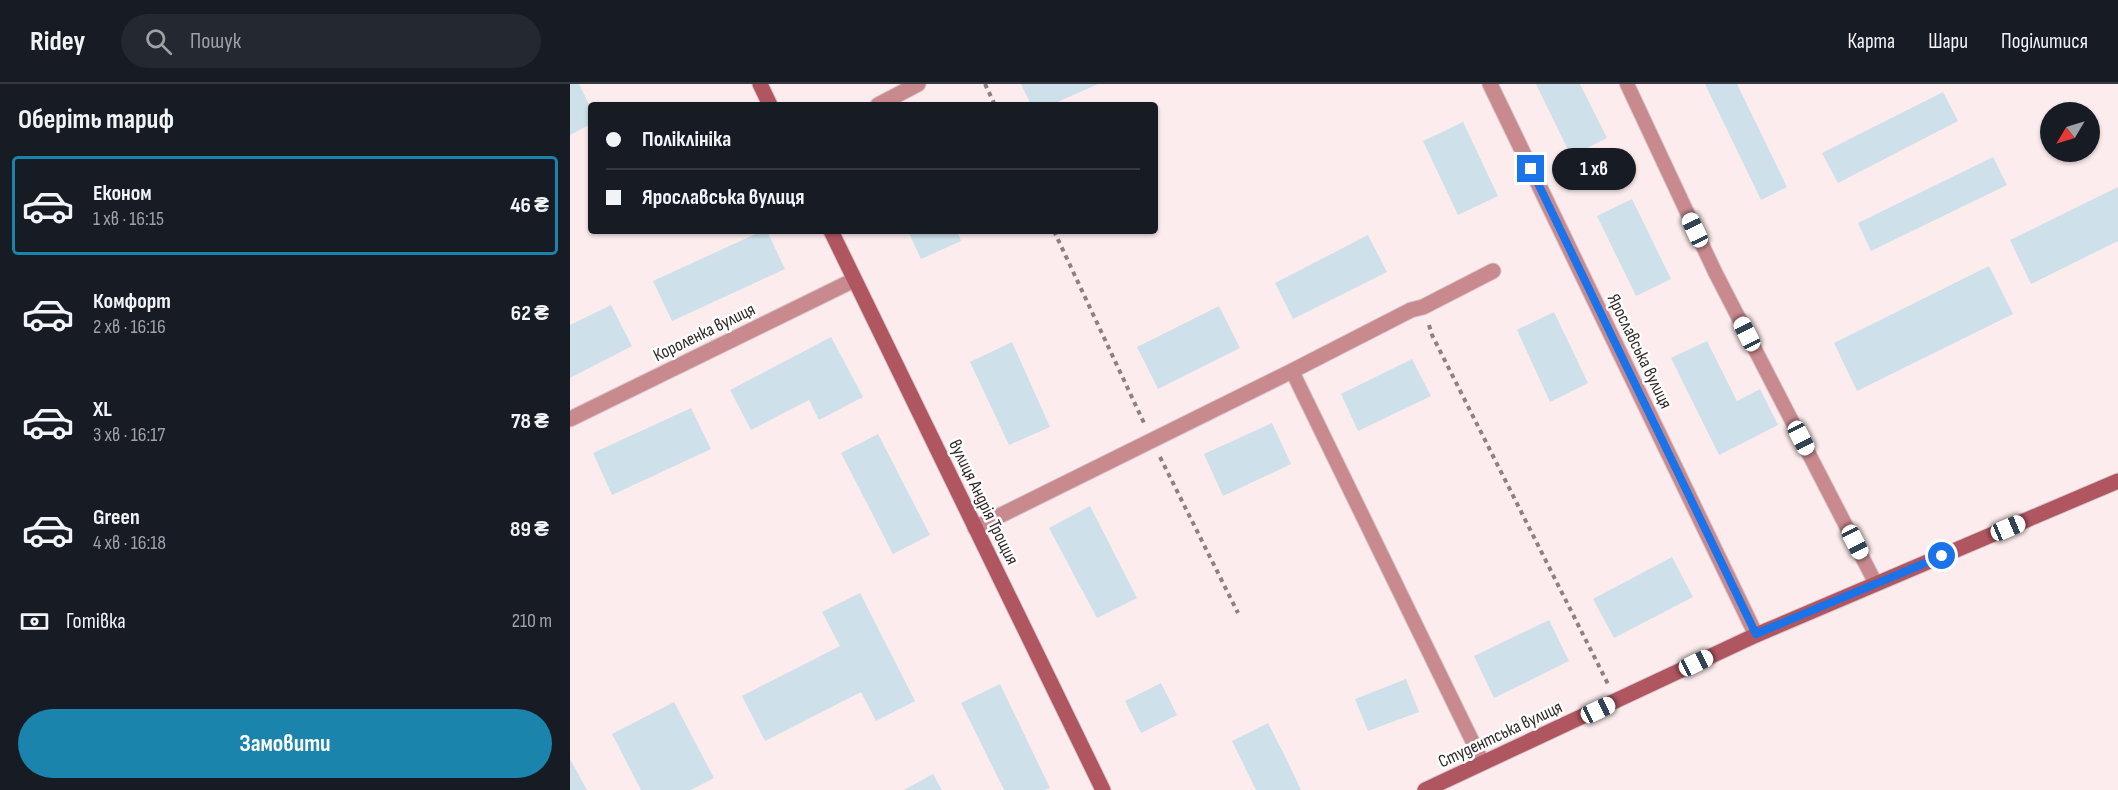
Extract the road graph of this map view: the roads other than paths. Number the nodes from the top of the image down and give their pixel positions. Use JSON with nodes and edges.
{"nodes":[{"id":1,"x":760,"y":84,"type":"edge"},
{"id":2,"x":918,"y":84,"type":"edge"},
{"id":3,"x":1490,"y":84,"type":"edge"},
{"id":4,"x":1627,"y":84,"type":"edge"},
{"id":5,"x":769,"y":102,"type":"edge"},
{"id":6,"x":884,"y":102,"type":"edge"},
{"id":7,"x":832,"y":234,"type":"edge"},
{"id":8,"x":1493,"y":271,"type":"dead end"},
{"id":9,"x":854,"y":280,"type":"junction"},
{"id":10,"x":1292,"y":371,"type":"junction"},
{"id":11,"x":570,"y":419,"type":"edge"},
{"id":12,"x":2118,"y":481,"type":"edge"},
{"id":13,"x":975,"y":528,"type":"junction"},
{"id":14,"x":1876,"y":584,"type":"junction"},
{"id":15,"x":1756,"y":634,"type":"junction"},
{"id":16,"x":1483,"y":763,"type":"junction"},
{"id":17,"x":1103,"y":790,"type":"edge"},
{"id":18,"x":1425,"y":790,"type":"edge"}],
"edges":[{"from":1,"to":5,"type":"street"},
{"from":2,"to":6,"type":"street"},
{"from":3,"to":15,"type":"street","name":"Ярославська вулиця"},
{"from":4,"to":14,"type":"lane"},
{"from":7,"to":9,"type":"street","name":"вулиця Андрія Трощия"},
{"from":8,"to":10,"type":"street"},
{"from":9,"to":11,"type":"street","name":"Короленка вулиця"},
{"from":9,"to":13,"type":"street","name":"вулиця Андрія Трощия"},
{"from":10,"to":13,"type":"street"},
{"from":10,"to":16,"type":"lane"},
{"from":12,"to":14,"type":"street","name":"Студентська вулиця"},
{"from":13,"to":17,"type":"street","name":"вулиця Андрія Трощия"},
{"from":14,"to":15,"type":"street","name":"Студентська вулиця"},
{"from":15,"to":16,"type":"street","name":"Студентська вулиця"},
{"from":16,"to":18,"type":"street","name":"Студентська вулиця"}]}
